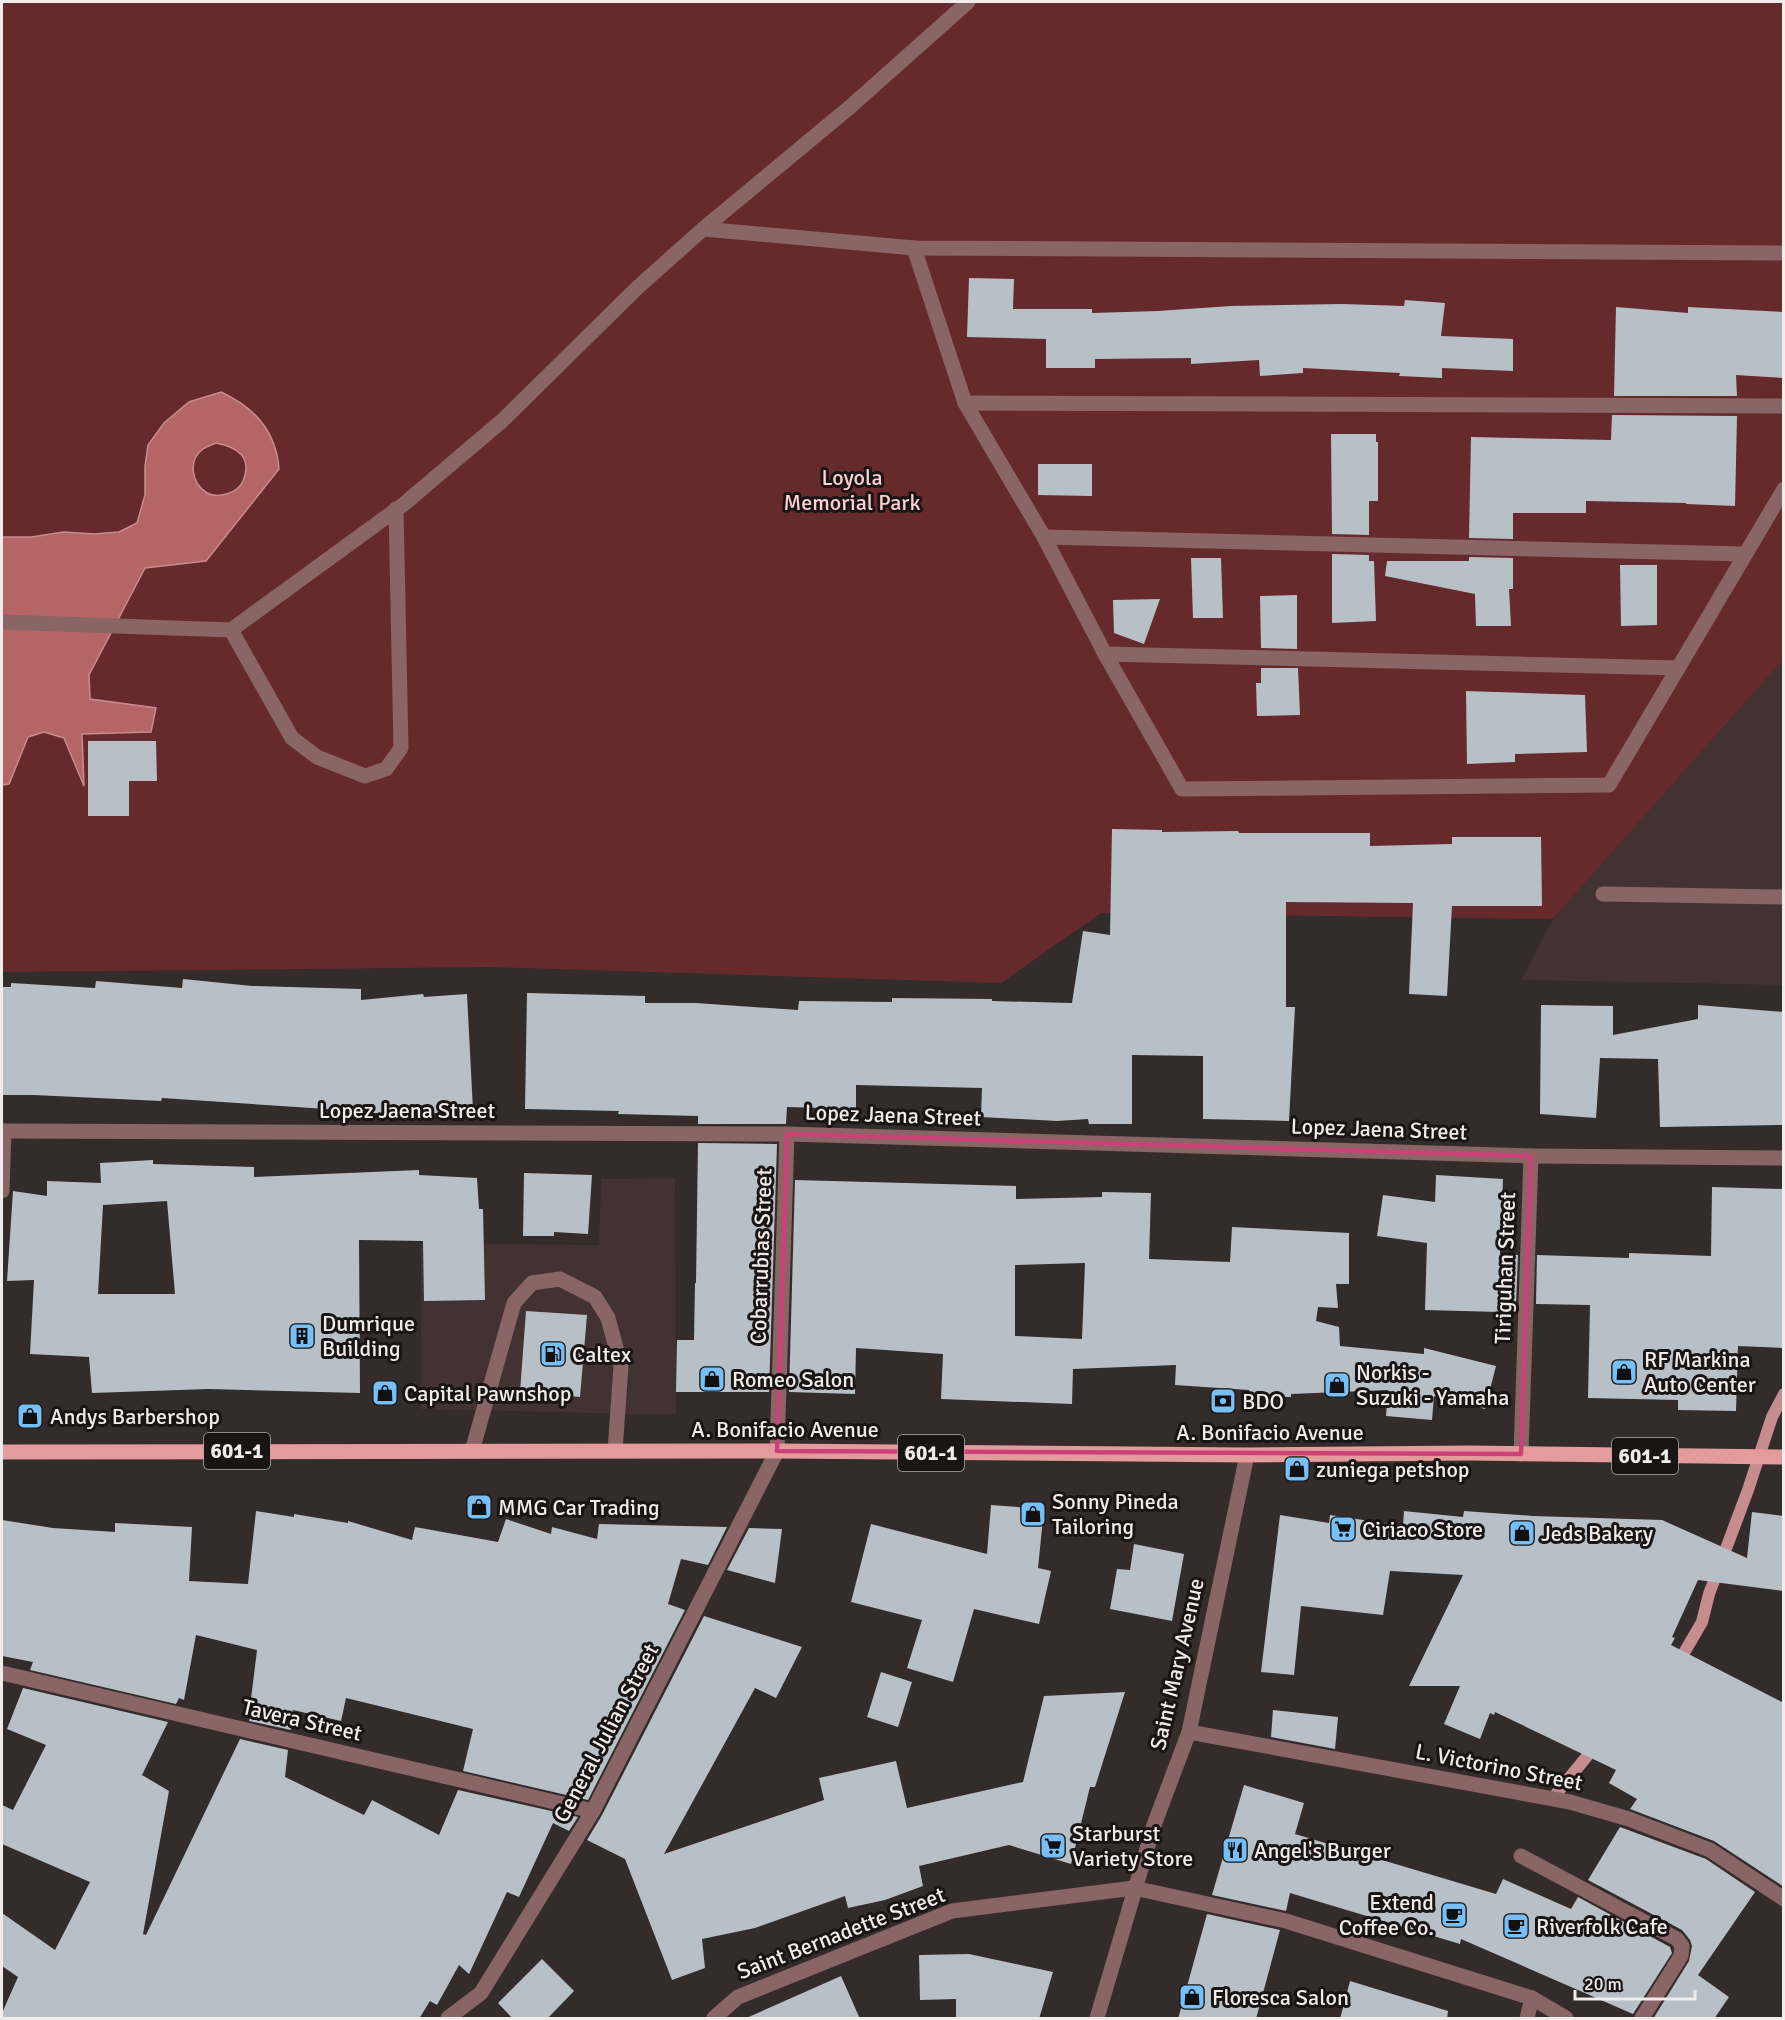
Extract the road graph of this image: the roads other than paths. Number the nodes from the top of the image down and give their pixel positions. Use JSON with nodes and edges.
{"nodes":[{"id":1,"x":968,"y":2,"type":"edge"},
{"id":2,"x":703,"y":229,"type":"junction"},
{"id":3,"x":914,"y":248,"type":"junction"},
{"id":4,"x":1784,"y":253,"type":"edge"},
{"id":5,"x":965,"y":404,"type":"junction"},
{"id":6,"x":1784,"y":406,"type":"edge"},
{"id":7,"x":1784,"y":489,"type":"edge"},
{"id":8,"x":396,"y":509,"type":"junction"},
{"id":9,"x":1044,"y":537,"type":"junction"},
{"id":10,"x":1745,"y":554,"type":"junction"},
{"id":11,"x":2,"y":622,"type":"edge"},
{"id":12,"x":231,"y":630,"type":"junction"},
{"id":13,"x":1105,"y":654,"type":"junction"},
{"id":14,"x":1678,"y":668,"type":"junction"},
{"id":15,"x":1604,"y":894,"type":"dead end"},
{"id":16,"x":1784,"y":897,"type":"edge"},
{"id":17,"x":3,"y":1131,"type":"edge"},
{"id":18,"x":787,"y":1134,"type":"junction"},
{"id":19,"x":1531,"y":1156,"type":"junction"},
{"id":20,"x":1784,"y":1158,"type":"edge"},
{"id":21,"x":2,"y":1191,"type":"edge"},
{"id":22,"x":472,"y":1451,"type":"junction"},
{"id":23,"x":615,"y":1451,"type":"junction"},
{"id":24,"x":777,"y":1451,"type":"junction"},
{"id":25,"x":2,"y":1452,"type":"edge"},
{"id":26,"x":1521,"y":1454,"type":"junction"},
{"id":27,"x":1247,"y":1455,"type":"junction"},
{"id":28,"x":1784,"y":1457,"type":"edge"},
{"id":29,"x":2,"y":1673,"type":"edge"},
{"id":30,"x":1189,"y":1732,"type":"junction"},
{"id":31,"x":593,"y":1810,"type":"junction"},
{"id":32,"x":1521,"y":1856,"type":"dead end"},
{"id":33,"x":1134,"y":1888,"type":"junction"},
{"id":34,"x":1784,"y":1899,"type":"edge"},
{"id":35,"x":1532,"y":1998,"type":"junction"},
{"id":36,"x":448,"y":2019,"type":"edge"},
{"id":37,"x":714,"y":2019,"type":"edge"},
{"id":38,"x":1097,"y":2019,"type":"edge"},
{"id":39,"x":1527,"y":2019,"type":"edge"},
{"id":40,"x":1566,"y":2019,"type":"edge"},
{"id":41,"x":1642,"y":2019,"type":"edge"}],
"edges":[{"from":1,"to":2,"type":"street"},
{"from":2,"to":3,"type":"street"},
{"from":2,"to":8,"type":"street"},
{"from":3,"to":4,"type":"street"},
{"from":3,"to":5,"type":"street"},
{"from":5,"to":6,"type":"street"},
{"from":5,"to":9,"type":"street"},
{"from":7,"to":10,"type":"street"},
{"from":8,"to":12,"type":"street"},
{"from":8,"to":12,"type":"street"},
{"from":9,"to":10,"type":"street"},
{"from":9,"to":13,"type":"street"},
{"from":10,"to":14,"type":"street"},
{"from":11,"to":12,"type":"street"},
{"from":13,"to":14,"type":"street"},
{"from":13,"to":14,"type":"street"},
{"from":15,"to":16,"type":"street"},
{"from":17,"to":18,"type":"street","name":"Lopez Jaena Street"},
{"from":17,"to":21,"type":"street"},
{"from":18,"to":19,"type":"street","name":"Lopez Jaena Street"},
{"from":18,"to":24,"type":"street","name":"Cobarrubias Street"},
{"from":19,"to":20,"type":"street","name":"Lopez Jaena Street"},
{"from":19,"to":26,"type":"street","name":"Tiriguhan Street"},
{"from":22,"to":23,"type":"main road","name":"A. Bonifacio Avenue","number":"601-1"},
{"from":22,"to":23,"type":"street"},
{"from":22,"to":25,"type":"main road","name":"A. Bonifacio Avenue","number":"601-1"},
{"from":23,"to":24,"type":"main road","name":"A. Bonifacio Avenue","number":"601-1"},
{"from":24,"to":27,"type":"main road","name":"A. Bonifacio Avenue","number":"601-1"},
{"from":24,"to":31,"type":"street","name":"General Julian Street"},
{"from":26,"to":27,"type":"main road","name":"A. Bonifacio Avenue","number":"601-1"},
{"from":26,"to":28,"type":"main road","name":"A. Bonifacio Avenue","number":"601-1"},
{"from":27,"to":30,"type":"street","name":"Saint Mary Avenue"},
{"from":29,"to":31,"type":"street","name":"Tavera Street"},
{"from":30,"to":33,"type":"street","name":"Saint Mary Avenue"},
{"from":30,"to":34,"type":"street","name":"L. Victorino Street"},
{"from":31,"to":36,"type":"street","name":"General Julian Street"},
{"from":32,"to":41,"type":"street"},
{"from":33,"to":35,"type":"street","name":"Saint Bernadette Street"},
{"from":33,"to":37,"type":"street","name":"Saint Bernadette Street"},
{"from":33,"to":38,"type":"street","name":"Saint Mary Avenue"},
{"from":35,"to":39,"type":"street"},
{"from":35,"to":40,"type":"street","name":"Saint Bernadette Street"}]}
